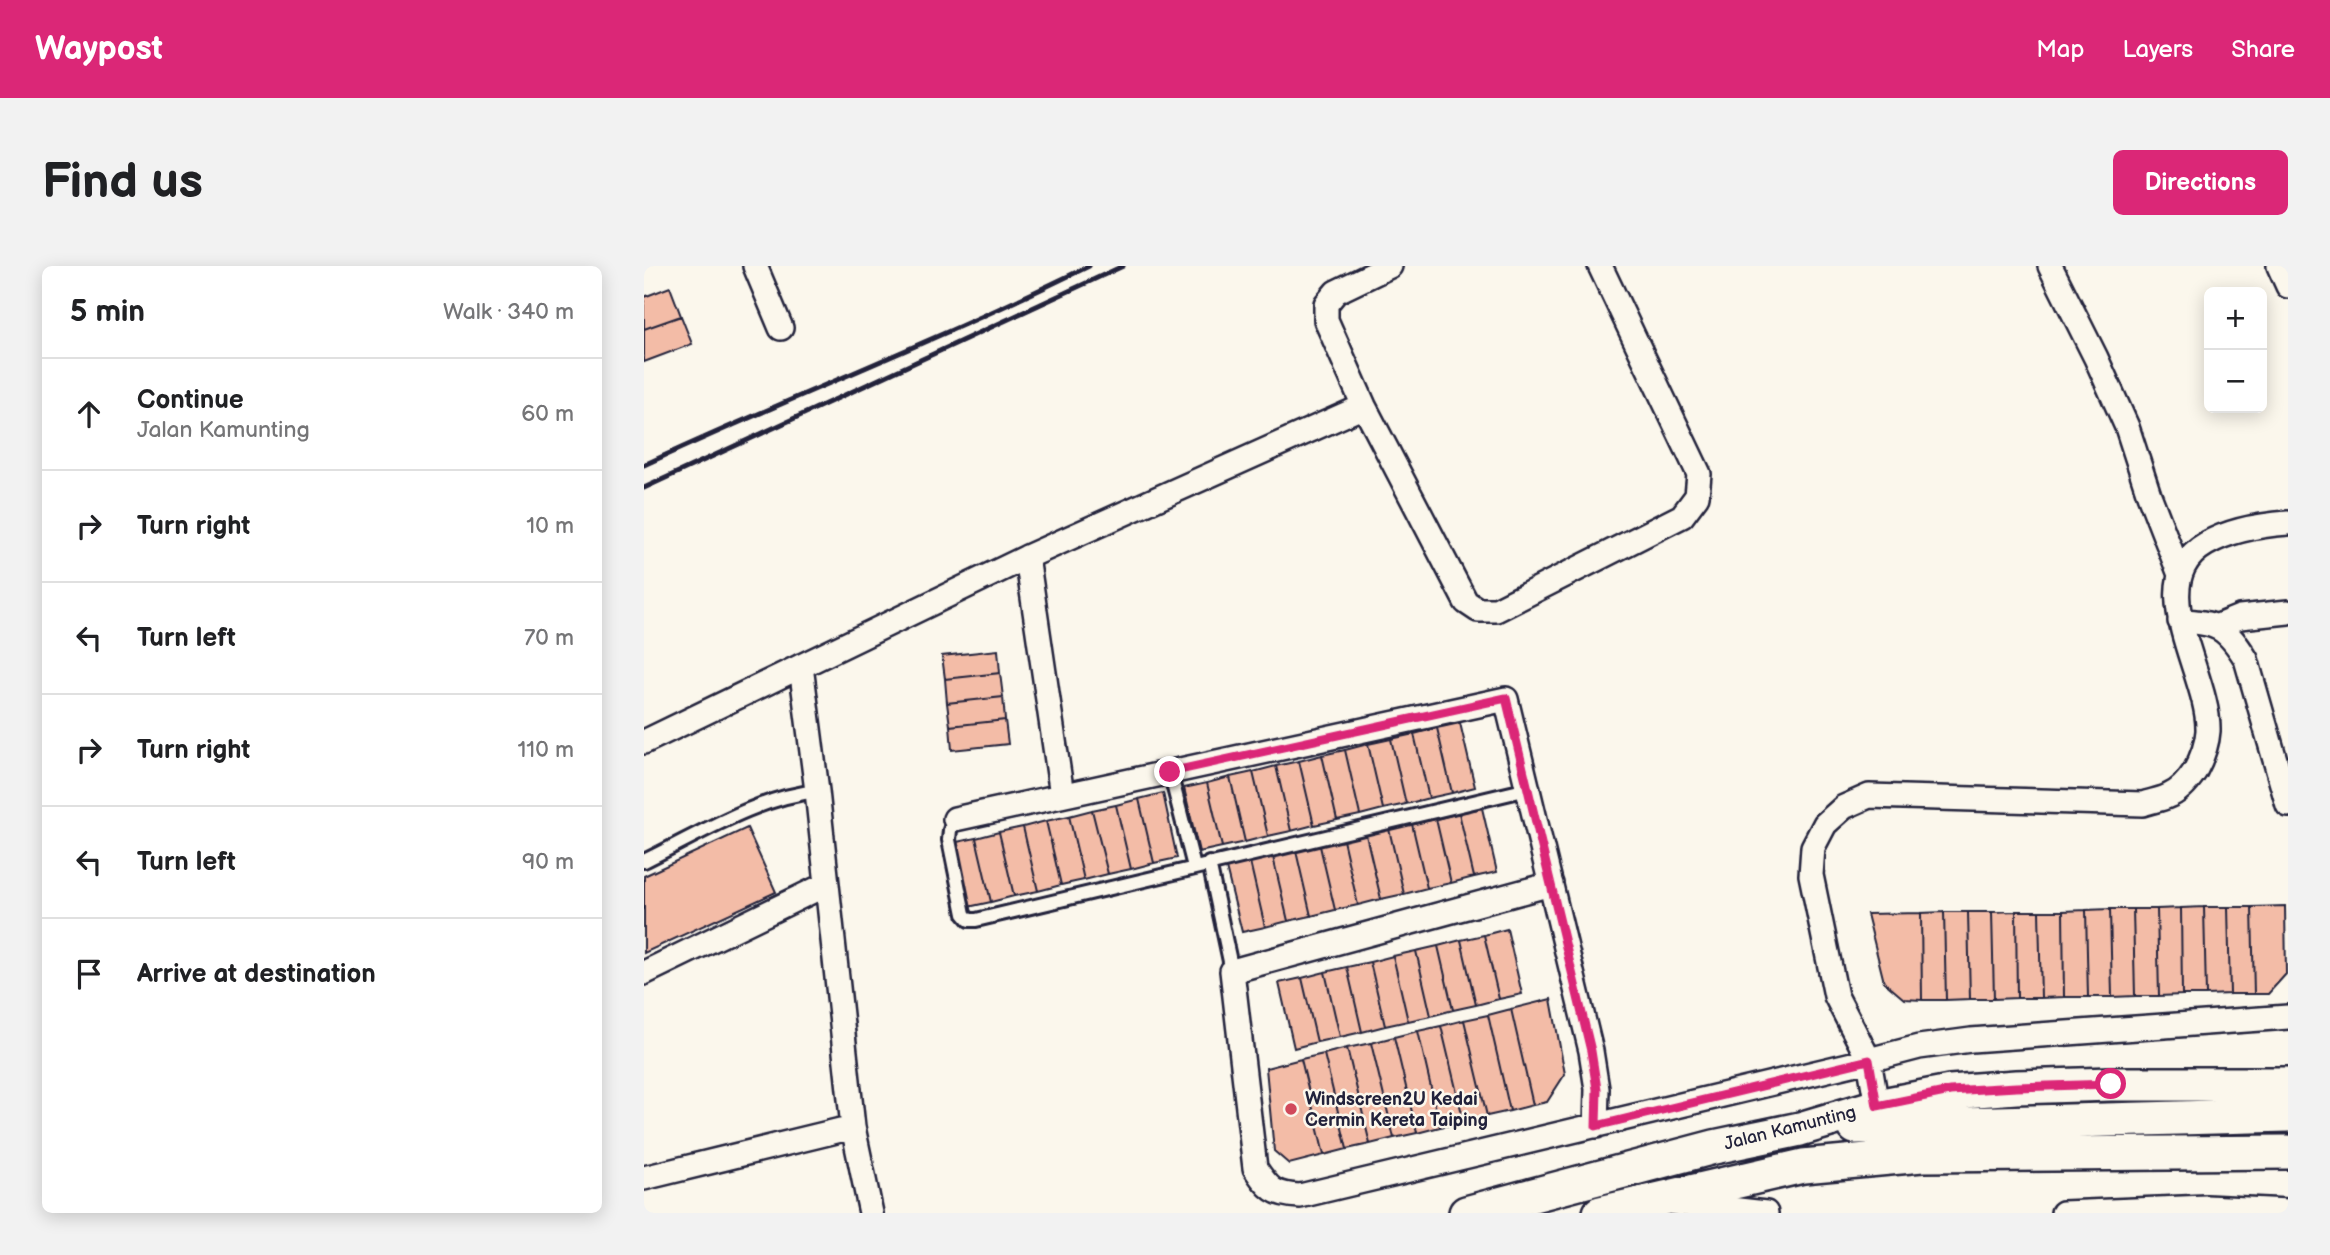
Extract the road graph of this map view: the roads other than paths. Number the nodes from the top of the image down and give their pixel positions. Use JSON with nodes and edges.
{"nodes":[{"id":1,"x":755,"y":266,"type":"edge"},
{"id":2,"x":1390,"y":266,"type":"edge"},
{"id":3,"x":1600,"y":266,"type":"edge"},
{"id":4,"x":2050,"y":266,"type":"edge"},
{"id":5,"x":2279,"y":266,"type":"edge"},
{"id":6,"x":2288,"y":286,"type":"edge"},
{"id":7,"x":781,"y":328,"type":"dead end"},
{"id":8,"x":1364,"y":406,"type":"junction"},
{"id":9,"x":2288,"y":523,"type":"edge"},
{"id":10,"x":1027,"y":557,"type":"junction"},
{"id":11,"x":2179,"y":572,"type":"junction"},
{"id":12,"x":2288,"y":612,"type":"edge"},
{"id":13,"x":2180,"y":621,"type":"junction"},
{"id":14,"x":2218,"y":626,"type":"junction"},
{"id":15,"x":801,"y":666,"type":"junction"},
{"id":16,"x":644,"y":742,"type":"edge"},
{"id":17,"x":2283,"y":768,"type":"edge"},
{"id":18,"x":1170,"y":772,"type":"junction"},
{"id":19,"x":1528,"y":789,"type":"junction"},
{"id":20,"x":817,"y":791,"type":"junction"},
{"id":21,"x":1062,"y":795,"type":"junction"},
{"id":22,"x":2288,"y":805,"type":"edge"},
{"id":23,"x":955,"y":819,"type":"joint"},
{"id":24,"x":644,"y":861,"type":"edge"},
{"id":25,"x":1209,"y":863,"type":"junction"},
{"id":26,"x":1194,"y":867,"type":"junction"},
{"id":27,"x":827,"y":884,"type":"junction"},
{"id":28,"x":1550,"y":884,"type":"junction"},
{"id":29,"x":1232,"y":971,"type":"junction"},
{"id":30,"x":644,"y":973,"type":"edge"},
{"id":31,"x":2288,"y":1017,"type":"edge"},
{"id":32,"x":1869,"y":1060,"type":"junction"},
{"id":33,"x":2288,"y":1084,"type":"edge"},
{"id":34,"x":1877,"y":1106,"type":"junction"},
{"id":35,"x":2288,"y":1115,"type":"edge"},
{"id":36,"x":1596,"y":1126,"type":"junction"},
{"id":37,"x":853,"y":1127,"type":"junction"},
{"id":38,"x":1800,"y":1129,"type":"junction"},
{"id":39,"x":2288,"y":1152,"type":"edge"},
{"id":40,"x":644,"y":1178,"type":"edge"},
{"id":41,"x":1631,"y":1208,"type":"edge"},
{"id":42,"x":2288,"y":1211,"type":"edge"},
{"id":43,"x":871,"y":1213,"type":"edge"},
{"id":44,"x":1466,"y":1213,"type":"edge"},
{"id":45,"x":1766,"y":1213,"type":"edge"},
{"id":46,"x":2063,"y":1213,"type":"edge"}],
"edges":[{"from":1,"to":7,"type":"street"},
{"from":2,"to":8,"type":"street"},
{"from":3,"to":8,"type":"street"},
{"from":4,"to":11,"type":"street"},
{"from":5,"to":6,"type":"street"},
{"from":8,"to":10,"type":"street"},
{"from":9,"to":11,"type":"street"},
{"from":10,"to":15,"type":"street"},
{"from":10,"to":21,"type":"street"},
{"from":11,"to":13,"type":"street"},
{"from":12,"to":14,"type":"street"},
{"from":13,"to":14,"type":"street"},
{"from":13,"to":32,"type":"street"},
{"from":14,"to":17,"type":"street"},
{"from":15,"to":16,"type":"street"},
{"from":15,"to":20,"type":"street"},
{"from":17,"to":22,"type":"street"},
{"from":18,"to":19,"type":"street"},
{"from":18,"to":21,"type":"street"},
{"from":18,"to":26,"type":"lane"},
{"from":19,"to":25,"type":"lane"},
{"from":19,"to":28,"type":"street"},
{"from":20,"to":24,"type":"lane"},
{"from":20,"to":27,"type":"street"},
{"from":21,"to":23,"type":"street"},
{"from":23,"to":26,"type":"lane"},
{"from":25,"to":26,"type":"lane"},
{"from":25,"to":29,"type":"lane"},
{"from":27,"to":30,"type":"street"},
{"from":27,"to":37,"type":"street"},
{"from":28,"to":29,"type":"street"},
{"from":28,"to":36,"type":"street"},
{"from":29,"to":36,"type":"street"},
{"from":31,"to":32,"type":"street"},
{"from":32,"to":34,"type":"street"},
{"from":32,"to":36,"type":"street"},
{"from":33,"to":34,"type":"main road","name":"Jalan Kamunting"},
{"from":34,"to":38,"type":"main road","name":"Jalan Kamunting"},
{"from":35,"to":38,"type":"main road"},
{"from":37,"to":40,"type":"street"},
{"from":37,"to":43,"type":"street"},
{"from":38,"to":44,"type":"main road","name":"Jalan Kamunting"},
{"from":39,"to":41,"type":"main road"},
{"from":41,"to":45,"type":"street"},
{"from":42,"to":46,"type":"street"}]}
